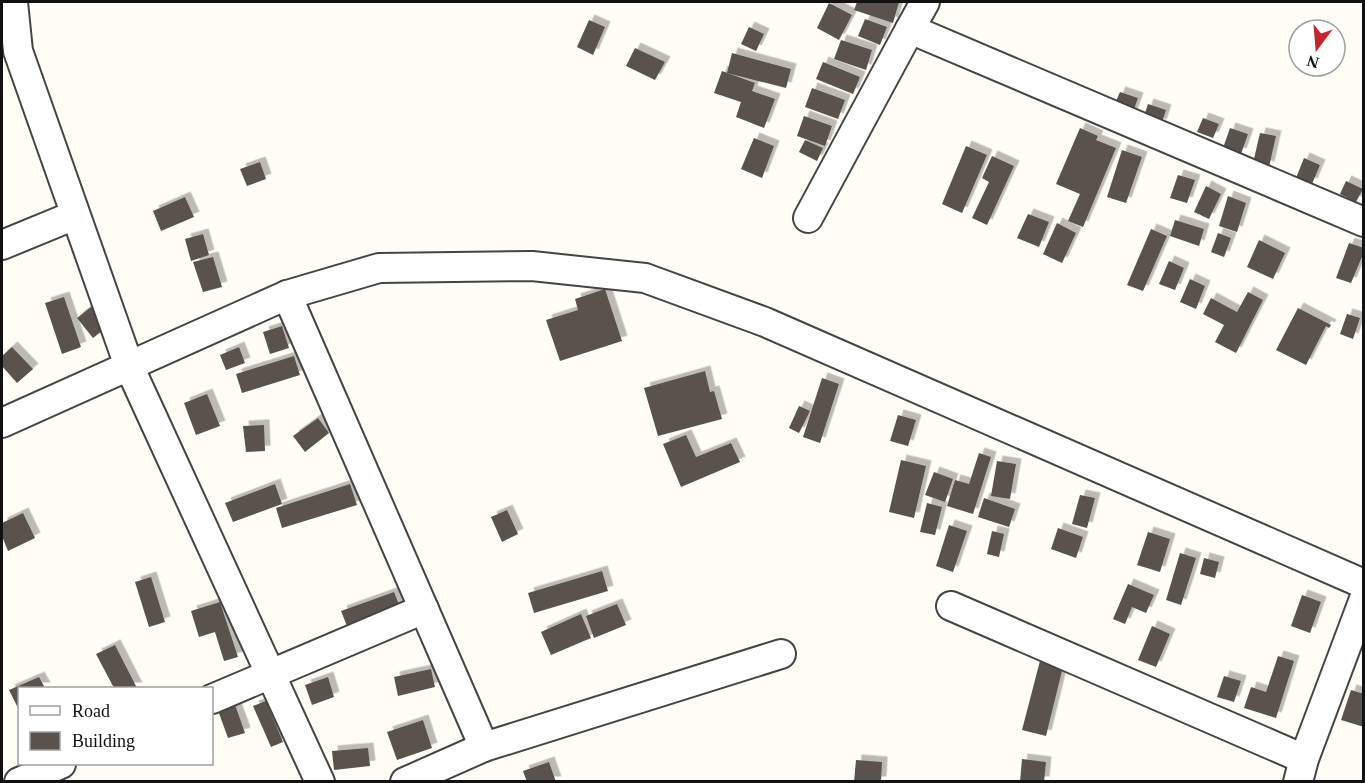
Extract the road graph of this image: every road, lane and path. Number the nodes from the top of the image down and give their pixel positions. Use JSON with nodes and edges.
{"nodes":[{"id":1,"x":13,"y":2,"type":"edge"},
{"id":2,"x":925,"y":2,"type":"edge"},
{"id":3,"x":910,"y":29,"type":"junction"},
{"id":4,"x":75,"y":215,"type":"junction"},
{"id":5,"x":808,"y":218,"type":"dead end"},
{"id":6,"x":1364,"y":222,"type":"edge"},
{"id":7,"x":2,"y":245,"type":"edge"},
{"id":8,"x":287,"y":295,"type":"junction"},
{"id":9,"x":129,"y":366,"type":"junction"},
{"id":10,"x":2,"y":423,"type":"edge"},
{"id":11,"x":1364,"y":584,"type":"edge"},
{"id":12,"x":1364,"y":599,"type":"edge"},
{"id":13,"x":951,"y":606,"type":"dead end"},
{"id":14,"x":424,"y":609,"type":"junction"},
{"id":15,"x":781,"y":654,"type":"dead end"},
{"id":16,"x":271,"y":674,"type":"junction"},
{"id":17,"x":213,"y":699,"type":"edge"},
{"id":18,"x":484,"y":747,"type":"junction"},
{"id":19,"x":59,"y":765,"type":"edge"},
{"id":20,"x":1301,"y":770,"type":"edge"},
{"id":21,"x":19,"y":782,"type":"edge"},
{"id":22,"x":320,"y":782,"type":"edge"},
{"id":23,"x":405,"y":782,"type":"edge"}],
"edges":[{"from":1,"to":4,"type":"street"},
{"from":2,"to":3,"type":"street"},
{"from":3,"to":5,"type":"street"},
{"from":3,"to":6,"type":"street"},
{"from":4,"to":7,"type":"street"},
{"from":4,"to":9,"type":"street"},
{"from":8,"to":9,"type":"street"},
{"from":8,"to":11,"type":"street"},
{"from":8,"to":14,"type":"street"},
{"from":9,"to":10,"type":"street"},
{"from":9,"to":16,"type":"street"},
{"from":12,"to":20,"type":"street"},
{"from":13,"to":20,"type":"street"},
{"from":14,"to":16,"type":"street"},
{"from":14,"to":18,"type":"street"},
{"from":15,"to":18,"type":"street"},
{"from":16,"to":17,"type":"street"},
{"from":16,"to":22,"type":"street"},
{"from":18,"to":23,"type":"street"},
{"from":19,"to":21,"type":"street"}]}
